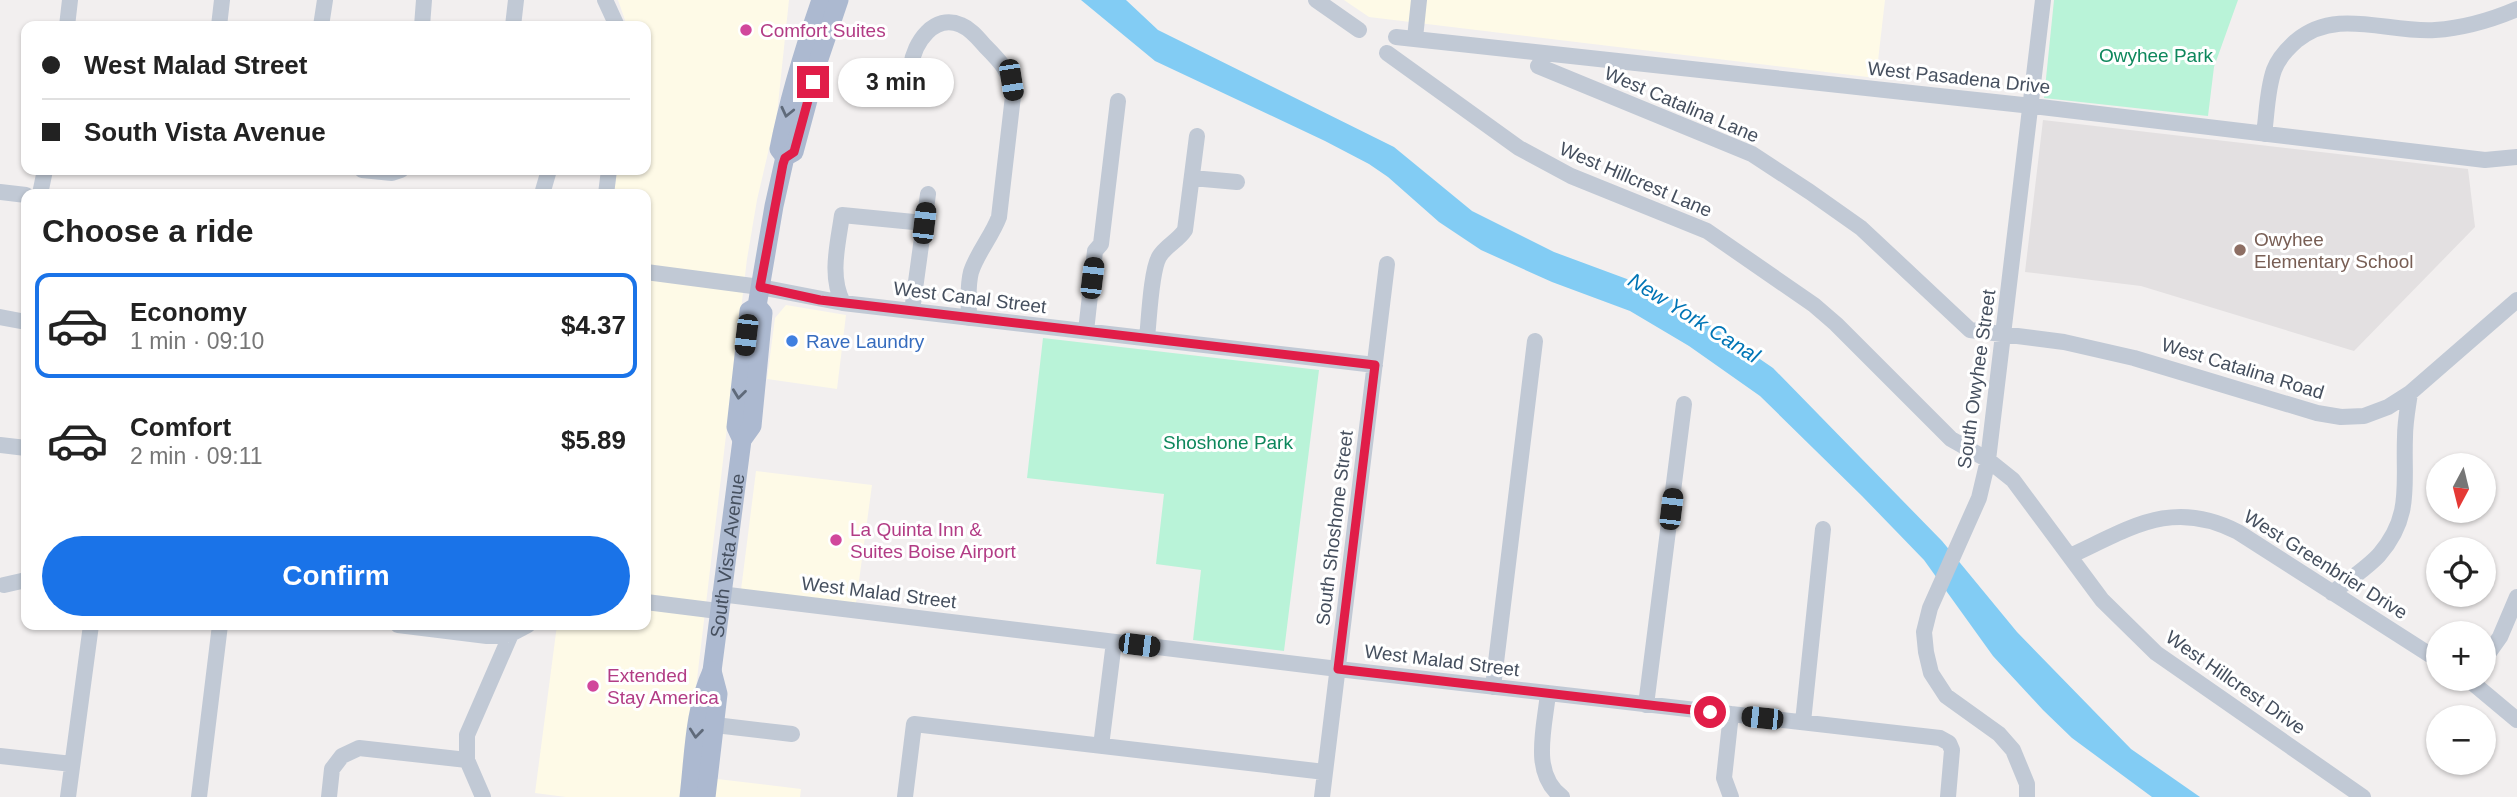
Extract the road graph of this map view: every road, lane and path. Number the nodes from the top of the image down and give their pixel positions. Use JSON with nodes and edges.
{"nodes":[{"id":1,"x":70,"y":0,"type":"edge"},
{"id":2,"x":222,"y":0,"type":"edge"},
{"id":3,"x":325,"y":0,"type":"edge"},
{"id":4,"x":516,"y":0,"type":"edge"},
{"id":5,"x":605,"y":0,"type":"edge"},
{"id":6,"x":821,"y":0,"type":"edge"},
{"id":7,"x":839,"y":0,"type":"edge"},
{"id":8,"x":1317,"y":0,"type":"edge"},
{"id":9,"x":1419,"y":0,"type":"edge"},
{"id":10,"x":2043,"y":0,"type":"edge"},
{"id":11,"x":418,"y":1,"type":"edge"},
{"id":12,"x":2517,"y":9,"type":"edge"},
{"id":13,"x":68,"y":21,"type":"edge"},
{"id":14,"x":220,"y":21,"type":"edge"},
{"id":15,"x":322,"y":21,"type":"edge"},
{"id":16,"x":421,"y":21,"type":"edge"},
{"id":17,"x":514,"y":21,"type":"edge"},
{"id":18,"x":615,"y":21,"type":"edge"},
{"id":19,"x":1359,"y":30,"type":"dead end"},
{"id":20,"x":1396,"y":37,"type":"dead end"},
{"id":21,"x":1415,"y":38,"type":"junction"},
{"id":22,"x":1387,"y":53,"type":"dead end"},
{"id":23,"x":1538,"y":66,"type":"dead end"},
{"id":24,"x":912,"y":88,"type":"dead end"},
{"id":25,"x":1118,"y":101,"type":"dead end"},
{"id":26,"x":2032,"y":106,"type":"junction"},
{"id":27,"x":2264,"y":134,"type":"junction"},
{"id":28,"x":1197,"y":136,"type":"dead end"},
{"id":29,"x":785,"y":158,"type":"junction"},
{"id":30,"x":2517,"y":158,"type":"edge"},
{"id":31,"x":1192,"y":177,"type":"junction"},
{"id":32,"x":1237,"y":182,"type":"dead end"},
{"id":33,"x":0,"y":192,"type":"edge"},
{"id":34,"x":21,"y":194,"type":"edge"},
{"id":35,"x":928,"y":194,"type":"dead end"},
{"id":36,"x":924,"y":223,"type":"junction"},
{"id":37,"x":1387,"y":264,"type":"dead end"},
{"id":38,"x":651,"y":273,"type":"edge"},
{"id":39,"x":759,"y":296,"type":"junction"},
{"id":40,"x":2517,"y":300,"type":"edge"},
{"id":41,"x":843,"y":303,"type":"junction"},
{"id":42,"x":912,"y":311,"type":"junction"},
{"id":43,"x":0,"y":317,"type":"edge"},
{"id":44,"x":969,"y":318,"type":"junction"},
{"id":45,"x":21,"y":321,"type":"edge"},
{"id":46,"x":1086,"y":331,"type":"junction"},
{"id":47,"x":2004,"y":335,"type":"junction"},
{"id":48,"x":1147,"y":338,"type":"junction"},
{"id":49,"x":1535,"y":341,"type":"dead end"},
{"id":50,"x":1375,"y":365,"type":"junction"},
{"id":51,"x":2410,"y":393,"type":"junction"},
{"id":52,"x":1684,"y":404,"type":"dead end"},
{"id":53,"x":0,"y":444,"type":"edge"},
{"id":54,"x":21,"y":447,"type":"edge"},
{"id":55,"x":1989,"y":460,"type":"junction"},
{"id":56,"x":1823,"y":529,"type":"dead end"},
{"id":57,"x":2070,"y":556,"type":"junction"},
{"id":58,"x":21,"y":581,"type":"edge"},
{"id":59,"x":4,"y":585,"type":"dead end"},
{"id":60,"x":2332,"y":593,"type":"junction"},
{"id":61,"x":2517,"y":597,"type":"edge"},
{"id":62,"x":651,"y":602,"type":"edge"},
{"id":63,"x":720,"y":603,"type":"junction"},
{"id":64,"x":90,"y":630,"type":"edge"},
{"id":65,"x":219,"y":630,"type":"edge"},
{"id":66,"x":438,"y":630,"type":"edge"},
{"id":67,"x":519,"y":630,"type":"edge"},
{"id":68,"x":511,"y":634,"type":"junction"},
{"id":69,"x":1114,"y":642,"type":"junction"},
{"id":70,"x":2496,"y":643,"type":"edge"},
{"id":71,"x":2426,"y":652,"type":"edge"},
{"id":72,"x":1338,"y":669,"type":"junction"},
{"id":73,"x":712,"y":671,"type":"junction"},
{"id":74,"x":1493,"y":687,"type":"junction"},
{"id":75,"x":2483,"y":691,"type":"edge"},
{"id":76,"x":1548,"y":693,"type":"junction"},
{"id":77,"x":1646,"y":705,"type":"junction"},
{"id":78,"x":1731,"y":714,"type":"junction"},
{"id":79,"x":2517,"y":720,"type":"edge"},
{"id":80,"x":1803,"y":722,"type":"junction"},
{"id":81,"x":715,"y":725,"type":"junction"},
{"id":82,"x":792,"y":734,"type":"dead end"},
{"id":83,"x":1101,"y":746,"type":"junction"},
{"id":84,"x":0,"y":756,"type":"edge"},
{"id":85,"x":467,"y":760,"type":"junction"},
{"id":86,"x":72,"y":764,"type":"junction"},
{"id":87,"x":1325,"y":772,"type":"junction"},
{"id":88,"x":68,"y":797,"type":"edge"},
{"id":89,"x":199,"y":797,"type":"edge"},
{"id":90,"x":329,"y":797,"type":"edge"},
{"id":91,"x":483,"y":797,"type":"edge"},
{"id":92,"x":689,"y":797,"type":"edge"},
{"id":93,"x":706,"y":797,"type":"edge"},
{"id":94,"x":905,"y":797,"type":"edge"},
{"id":95,"x":1322,"y":797,"type":"edge"},
{"id":96,"x":1562,"y":797,"type":"edge"},
{"id":97,"x":1731,"y":797,"type":"edge"},
{"id":98,"x":1948,"y":797,"type":"edge"},
{"id":99,"x":2026,"y":797,"type":"edge"},
{"id":100,"x":2363,"y":797,"type":"edge"}],
"edges":[{"from":1,"to":13,"type":"street"},
{"from":2,"to":14,"type":"street"},
{"from":3,"to":15,"type":"street"},
{"from":4,"to":17,"type":"street"},
{"from":5,"to":18,"type":"street"},
{"from":6,"to":29,"type":"main road","name":"South Vista Avenue","one_way":true},
{"from":7,"to":29,"type":"main road","name":"South Vista Avenue"},
{"from":8,"to":19,"type":"street"},
{"from":9,"to":21,"type":"street"},
{"from":10,"to":26,"type":"street","name":"South Owyhee Street"},
{"from":11,"to":16,"type":"street"},
{"from":12,"to":27,"type":"street"},
{"from":20,"to":21,"type":"street","name":"West Pasadena Drive"},
{"from":21,"to":26,"type":"street","name":"West Pasadena Drive"},
{"from":22,"to":55,"type":"street","name":"West Hillcrest Lane"},
{"from":23,"to":47,"type":"street","name":"West Catalina Lane"},
{"from":24,"to":44,"type":"street"},
{"from":25,"to":46,"type":"street"},
{"from":26,"to":27,"type":"street","name":"West Pasadena Drive"},
{"from":26,"to":47,"type":"street","name":"South Owyhee Street"},
{"from":27,"to":30,"type":"street","name":"West Pasadena Drive"},
{"from":28,"to":31,"type":"street"},
{"from":29,"to":39,"type":"main road","name":"South Vista Avenue"},
{"from":31,"to":32,"type":"street"},
{"from":31,"to":48,"type":"street"},
{"from":33,"to":34,"type":"street"},
{"from":35,"to":36,"type":"street"},
{"from":36,"to":41,"type":"street"},
{"from":36,"to":42,"type":"street"},
{"from":37,"to":50,"type":"street","name":"South Shoshone Street"},
{"from":38,"to":39,"type":"street","name":"West Canal Street"},
{"from":39,"to":41,"type":"street","name":"West Canal Street"},
{"from":39,"to":63,"type":"main road","name":"South Vista Avenue"},
{"from":40,"to":51,"type":"street","name":"West Catalina Road"},
{"from":41,"to":42,"type":"street","name":"West Canal Street"},
{"from":42,"to":44,"type":"street","name":"West Canal Street"},
{"from":43,"to":45,"type":"street"},
{"from":44,"to":46,"type":"street","name":"West Canal Street"},
{"from":46,"to":48,"type":"street","name":"West Canal Street"},
{"from":47,"to":51,"type":"street","name":"West Catalina Road"},
{"from":47,"to":55,"type":"street","name":"South Owyhee Street"},
{"from":48,"to":50,"type":"street","name":"West Canal Street"},
{"from":49,"to":74,"type":"street"},
{"from":50,"to":72,"type":"street","name":"South Shoshone Street"},
{"from":51,"to":60,"type":"street"},
{"from":52,"to":77,"type":"street"},
{"from":53,"to":54,"type":"street"},
{"from":55,"to":57,"type":"street","name":"West Hillcrest Drive"},
{"from":55,"to":99,"type":"street","name":"South Owyhee Street"},
{"from":56,"to":80,"type":"street"},
{"from":57,"to":60,"type":"street","name":"West Greenbrier Drive"},
{"from":57,"to":100,"type":"street","name":"West Hillcrest Drive"},
{"from":58,"to":59,"type":"street"},
{"from":60,"to":71,"type":"street","name":"West Greenbrier Drive"},
{"from":61,"to":70,"type":"street"},
{"from":62,"to":63,"type":"street","name":"West Malad Street"},
{"from":63,"to":69,"type":"street","name":"West Malad Street"},
{"from":63,"to":73,"type":"main road","name":"South Vista Avenue"},
{"from":64,"to":86,"type":"street"},
{"from":65,"to":89,"type":"street"},
{"from":66,"to":68,"type":"street"},
{"from":67,"to":68,"type":"street"},
{"from":68,"to":85,"type":"street"},
{"from":69,"to":72,"type":"street","name":"West Malad Street"},
{"from":69,"to":83,"type":"street"},
{"from":72,"to":74,"type":"street","name":"West Malad Street"},
{"from":72,"to":87,"type":"street","name":"South Shoshone Street"},
{"from":73,"to":81,"type":"main road","name":"South Vista Avenue"},
{"from":73,"to":92,"type":"main road","name":"South Vista Avenue","one_way":true},
{"from":74,"to":76,"type":"street","name":"West Malad Street"},
{"from":75,"to":79,"type":"street"},
{"from":76,"to":77,"type":"street","name":"West Malad Street"},
{"from":76,"to":96,"type":"street"},
{"from":77,"to":78,"type":"street","name":"West Malad Street"},
{"from":78,"to":80,"type":"street","name":"West Malad Street"},
{"from":78,"to":97,"type":"street"},
{"from":80,"to":98,"type":"street","name":"West Malad Street"},
{"from":81,"to":82,"type":"street"},
{"from":81,"to":93,"type":"main road","name":"South Vista Avenue"},
{"from":83,"to":87,"type":"street"},
{"from":83,"to":94,"type":"street"},
{"from":84,"to":86,"type":"street"},
{"from":85,"to":90,"type":"street"},
{"from":85,"to":91,"type":"street"},
{"from":86,"to":88,"type":"street"},
{"from":87,"to":95,"type":"street","name":"South Shoshone Street"}]}
